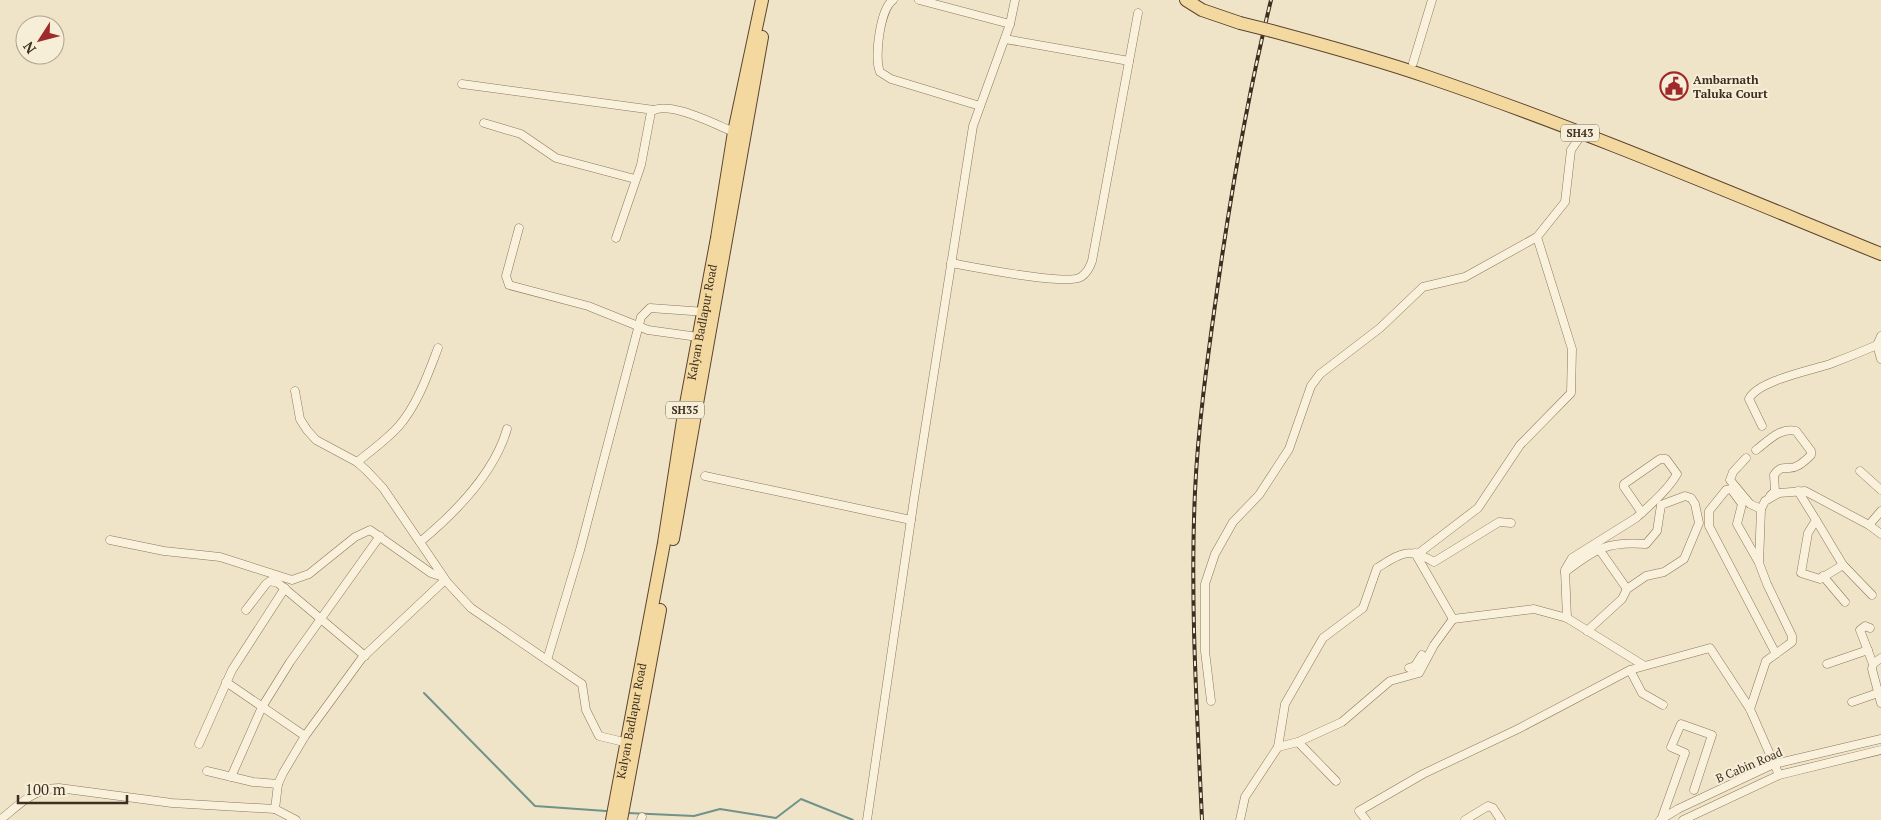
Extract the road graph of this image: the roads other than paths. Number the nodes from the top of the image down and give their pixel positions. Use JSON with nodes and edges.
{"nodes":[{"id":1,"x":762,"y":0,"type":"edge"},
{"id":2,"x":769,"y":0,"type":"edge"},
{"id":3,"x":893,"y":0,"type":"edge"},
{"id":4,"x":919,"y":0,"type":"edge"},
{"id":5,"x":1015,"y":0,"type":"edge"},
{"id":6,"x":1186,"y":0,"type":"edge"},
{"id":7,"x":1202,"y":0,"type":"edge"},
{"id":8,"x":1432,"y":0,"type":"edge"},
{"id":9,"x":1138,"y":13,"type":"dead end"},
{"id":10,"x":1242,"y":19,"type":"junction"},
{"id":11,"x":1010,"y":24,"type":"junction"},
{"id":12,"x":1273,"y":27,"type":"junction"},
{"id":13,"x":1005,"y":39,"type":"junction"},
{"id":14,"x":1129,"y":61,"type":"junction"},
{"id":15,"x":1414,"y":63,"type":"junction"},
{"id":16,"x":462,"y":84,"type":"dead end"},
{"id":17,"x":747,"y":92,"type":"junction"},
{"id":18,"x":980,"y":106,"type":"junction"},
{"id":19,"x":654,"y":110,"type":"junction"},
{"id":20,"x":484,"y":123,"type":"dead end"},
{"id":21,"x":1583,"y":130,"type":"junction"},
{"id":22,"x":734,"y":132,"type":"junction"},
{"id":23,"x":635,"y":179,"type":"junction"},
{"id":24,"x":519,"y":228,"type":"dead end"},
{"id":25,"x":1537,"y":237,"type":"junction"},
{"id":26,"x":616,"y":238,"type":"dead end"},
{"id":27,"x":1881,"y":245,"type":"edge"},
{"id":28,"x":1881,"y":254,"type":"edge"},
{"id":29,"x":951,"y":263,"type":"junction"},
{"id":30,"x":708,"y":313,"type":"junction"},
{"id":31,"x":637,"y":326,"type":"junction"},
{"id":32,"x":1881,"y":336,"type":"edge"},
{"id":33,"x":698,"y":337,"type":"junction"},
{"id":34,"x":1877,"y":345,"type":"junction"},
{"id":35,"x":438,"y":348,"type":"dead end"},
{"id":36,"x":1881,"y":359,"type":"edge"},
{"id":37,"x":295,"y":391,"type":"dead end"},
{"id":38,"x":693,"y":396,"type":"junction"},
{"id":39,"x":1762,"y":426,"type":"dead end"},
{"id":40,"x":507,"y":430,"type":"dead end"},
{"id":41,"x":1756,"y":450,"type":"dead end"},
{"id":42,"x":1746,"y":458,"type":"dead end"},
{"id":43,"x":357,"y":462,"type":"junction"},
{"id":44,"x":1860,"y":471,"type":"dead end"},
{"id":45,"x":705,"y":476,"type":"dead end"},
{"id":46,"x":1798,"y":490,"type":"junction"},
{"id":47,"x":1881,"y":490,"type":"edge"},
{"id":48,"x":1770,"y":496,"type":"junction"},
{"id":49,"x":1761,"y":510,"type":"junction"},
{"id":50,"x":1881,"y":512,"type":"edge"},
{"id":51,"x":1642,"y":513,"type":"junction"},
{"id":52,"x":911,"y":520,"type":"junction"},
{"id":53,"x":1816,"y":520,"type":"junction"},
{"id":54,"x":1511,"y":523,"type":"dead end"},
{"id":55,"x":1869,"y":525,"type":"junction"},
{"id":56,"x":1881,"y":534,"type":"edge"},
{"id":57,"x":380,"y":536,"type":"junction"},
{"id":58,"x":110,"y":540,"type":"dead end"},
{"id":59,"x":420,"y":542,"type":"junction"},
{"id":60,"x":1599,"y":549,"type":"junction"},
{"id":61,"x":1417,"y":553,"type":"junction"},
{"id":62,"x":1759,"y":563,"type":"junction"},
{"id":63,"x":1843,"y":565,"type":"junction"},
{"id":64,"x":1565,"y":572,"type":"junction"},
{"id":65,"x":1824,"y":576,"type":"junction"},
{"id":66,"x":444,"y":578,"type":"junction"},
{"id":67,"x":285,"y":588,"type":"junction"},
{"id":68,"x":1627,"y":589,"type":"junction"},
{"id":69,"x":1872,"y":595,"type":"dead end"},
{"id":70,"x":1845,"y":602,"type":"dead end"},
{"id":71,"x":246,"y":610,"type":"dead end"},
{"id":72,"x":1567,"y":618,"type":"junction"},
{"id":73,"x":1453,"y":619,"type":"junction"},
{"id":74,"x":321,"y":620,"type":"junction"},
{"id":75,"x":1870,"y":628,"type":"dead end"},
{"id":76,"x":1587,"y":630,"type":"junction"},
{"id":77,"x":1868,"y":650,"type":"junction"},
{"id":78,"x":1776,"y":654,"type":"junction"},
{"id":79,"x":1422,"y":655,"type":"junction"},
{"id":80,"x":365,"y":656,"type":"junction"},
{"id":81,"x":1881,"y":658,"type":"edge"},
{"id":82,"x":547,"y":660,"type":"junction"},
{"id":83,"x":1827,"y":664,"type":"dead end"},
{"id":84,"x":1873,"y":664,"type":"junction"},
{"id":85,"x":1643,"y":665,"type":"junction"},
{"id":86,"x":1409,"y":668,"type":"dead end"},
{"id":87,"x":1630,"y":670,"type":"junction"},
{"id":88,"x":226,"y":682,"type":"junction"},
{"id":89,"x":1878,"y":693,"type":"junction"},
{"id":90,"x":1211,"y":701,"type":"dead end"},
{"id":91,"x":1852,"y":702,"type":"dead end"},
{"id":92,"x":1881,"y":702,"type":"edge"},
{"id":93,"x":1663,"y":705,"type":"dead end"},
{"id":94,"x":262,"y":707,"type":"junction"},
{"id":95,"x":1750,"y":709,"type":"junction"},
{"id":96,"x":305,"y":736,"type":"junction"},
{"id":97,"x":1881,"y":739,"type":"edge"},
{"id":98,"x":1298,"y":742,"type":"junction"},
{"id":99,"x":630,"y":743,"type":"junction"},
{"id":100,"x":199,"y":744,"type":"dead end"},
{"id":101,"x":1278,"y":747,"type":"junction"},
{"id":102,"x":1881,"y":750,"type":"edge"},
{"id":103,"x":1774,"y":764,"type":"junction"},
{"id":104,"x":207,"y":771,"type":"dead end"},
{"id":105,"x":1779,"y":775,"type":"junction"},
{"id":106,"x":231,"y":777,"type":"junction"},
{"id":107,"x":1336,"y":781,"type":"dead end"},
{"id":108,"x":278,"y":784,"type":"junction"},
{"id":109,"x":1694,"y":790,"type":"dead end"},
{"id":110,"x":275,"y":809,"type":"junction"},
{"id":111,"x":0,"y":820,"type":"edge"},
{"id":112,"x":296,"y":820,"type":"edge"},
{"id":113,"x":616,"y":820,"type":"edge"},
{"id":114,"x":867,"y":820,"type":"edge"},
{"id":115,"x":1240,"y":820,"type":"edge"},
{"id":116,"x":1366,"y":820,"type":"edge"},
{"id":117,"x":1465,"y":820,"type":"edge"},
{"id":118,"x":1501,"y":820,"type":"edge"},
{"id":119,"x":1661,"y":820,"type":"edge"},
{"id":120,"x":1683,"y":820,"type":"edge"}],
"edges":[{"from":1,"to":17,"type":"main road","name":"Kalyan Badlapur Road","number":"SH35"},
{"from":2,"to":17,"type":"main road","name":"Kalyan Badlapur Road","number":"SH35"},
{"from":3,"to":18,"type":"street"},
{"from":4,"to":11,"type":"street"},
{"from":5,"to":11,"type":"street"},
{"from":6,"to":10,"type":"main road","number":"SH43"},
{"from":7,"to":10,"type":"main road","number":"SH43"},
{"from":8,"to":15,"type":"street"},
{"from":9,"to":14,"type":"street"},
{"from":10,"to":12,"type":"main road","number":"SH43","bridge":true},
{"from":11,"to":13,"type":"street"},
{"from":12,"to":15,"type":"main road","number":"SH43"},
{"from":12,"to":21,"type":"main road","number":"SH43"},
{"from":13,"to":14,"type":"street"},
{"from":13,"to":18,"type":"street"},
{"from":14,"to":29,"type":"street"},
{"from":15,"to":21,"type":"main road","number":"SH43"},
{"from":16,"to":19,"type":"street"},
{"from":17,"to":22,"type":"main road","name":"Kalyan Badlapur Road","number":"SH35"},
{"from":17,"to":30,"type":"main road","name":"Kalyan Badlapur Road","number":"SH35"},
{"from":18,"to":29,"type":"street"},
{"from":19,"to":22,"type":"street"},
{"from":19,"to":23,"type":"street"},
{"from":20,"to":23,"type":"street"},
{"from":21,"to":25,"type":"street"},
{"from":21,"to":27,"type":"main road","number":"SH43"},
{"from":21,"to":28,"type":"main road","number":"SH43"},
{"from":22,"to":30,"type":"main road","name":"Kalyan Badlapur Road","number":"SH35"},
{"from":23,"to":26,"type":"street"},
{"from":24,"to":31,"type":"street"},
{"from":25,"to":61,"type":"street"},
{"from":25,"to":90,"type":"street"},
{"from":29,"to":52,"type":"street"},
{"from":30,"to":31,"type":"street"},
{"from":30,"to":33,"type":"main road","name":"Kalyan Badlapur Road","number":"SH35"},
{"from":30,"to":38,"type":"main road","name":"Kalyan Badlapur Road","number":"SH35"},
{"from":31,"to":33,"type":"street"},
{"from":31,"to":82,"type":"street"},
{"from":32,"to":34,"type":"street"},
{"from":33,"to":38,"type":"main road","name":"Kalyan Badlapur Road","number":"SH35"},
{"from":34,"to":36,"type":"street"},
{"from":34,"to":39,"type":"street"},
{"from":35,"to":43,"type":"street"},
{"from":37,"to":43,"type":"street"},
{"from":38,"to":99,"type":"main road","name":"Kalyan Badlapur Road","number":"SH35"},
{"from":40,"to":59,"type":"street"},
{"from":41,"to":48,"type":"street"},
{"from":42,"to":49,"type":"street"},
{"from":43,"to":59,"type":"street"},
{"from":44,"to":47,"type":"street"},
{"from":45,"to":52,"type":"street"},
{"from":46,"to":48,"type":"street"},
{"from":46,"to":53,"type":"street"},
{"from":46,"to":55,"type":"street"},
{"from":48,"to":49,"type":"street"},
{"from":49,"to":62,"type":"street"},
{"from":50,"to":55,"type":"street"},
{"from":51,"to":51,"type":"street"},
{"from":51,"to":64,"type":"street"},
{"from":52,"to":114,"type":"street"},
{"from":53,"to":63,"type":"street"},
{"from":53,"to":65,"type":"street"},
{"from":54,"to":61,"type":"street"},
{"from":55,"to":56,"type":"street"},
{"from":57,"to":58,"type":"street"},
{"from":57,"to":66,"type":"street"},
{"from":57,"to":74,"type":"street"},
{"from":59,"to":66,"type":"street"},
{"from":60,"to":64,"type":"street"},
{"from":60,"to":68,"type":"street"},
{"from":60,"to":68,"type":"street"},
{"from":61,"to":73,"type":"street"},
{"from":61,"to":101,"type":"street"},
{"from":62,"to":78,"type":"street"},
{"from":62,"to":78,"type":"street"},
{"from":63,"to":65,"type":"street"},
{"from":63,"to":69,"type":"street"},
{"from":64,"to":72,"type":"street"},
{"from":65,"to":70,"type":"street"},
{"from":66,"to":80,"type":"street"},
{"from":66,"to":82,"type":"street"},
{"from":67,"to":71,"type":"street"},
{"from":67,"to":74,"type":"street"},
{"from":67,"to":88,"type":"street"},
{"from":68,"to":76,"type":"street"},
{"from":72,"to":73,"type":"street"},
{"from":72,"to":76,"type":"street"},
{"from":73,"to":79,"type":"street"},
{"from":74,"to":80,"type":"street"},
{"from":74,"to":94,"type":"street"},
{"from":75,"to":77,"type":"street"},
{"from":76,"to":85,"type":"street"},
{"from":77,"to":83,"type":"street"},
{"from":77,"to":84,"type":"street"},
{"from":78,"to":95,"type":"street"},
{"from":79,"to":86,"type":"street"},
{"from":79,"to":98,"type":"street"},
{"from":80,"to":96,"type":"street"},
{"from":81,"to":84,"type":"street"},
{"from":82,"to":99,"type":"street"},
{"from":84,"to":89,"type":"street"},
{"from":85,"to":87,"type":"street"},
{"from":85,"to":95,"type":"street"},
{"from":87,"to":93,"type":"street"},
{"from":87,"to":116,"type":"street"},
{"from":88,"to":94,"type":"street"},
{"from":88,"to":100,"type":"street"},
{"from":89,"to":91,"type":"street"},
{"from":89,"to":92,"type":"street"},
{"from":94,"to":96,"type":"street"},
{"from":94,"to":106,"type":"street"},
{"from":95,"to":103,"type":"street"},
{"from":96,"to":108,"type":"street"},
{"from":97,"to":103,"type":"street","name":"B Cabin Road"},
{"from":98,"to":101,"type":"street"},
{"from":98,"to":107,"type":"street"},
{"from":99,"to":113,"type":"main road","name":"Kalyan Badlapur Road","number":"SH35"},
{"from":101,"to":115,"type":"street"},
{"from":102,"to":105,"type":"street"},
{"from":103,"to":105,"type":"street"},
{"from":103,"to":119,"type":"street","name":"B Cabin Road"},
{"from":104,"to":106,"type":"street"},
{"from":105,"to":120,"type":"street"},
{"from":106,"to":108,"type":"street"},
{"from":108,"to":110,"type":"street"},
{"from":109,"to":119,"type":"street"},
{"from":110,"to":111,"type":"street"},
{"from":110,"to":112,"type":"street"},
{"from":117,"to":118,"type":"street"}]}
